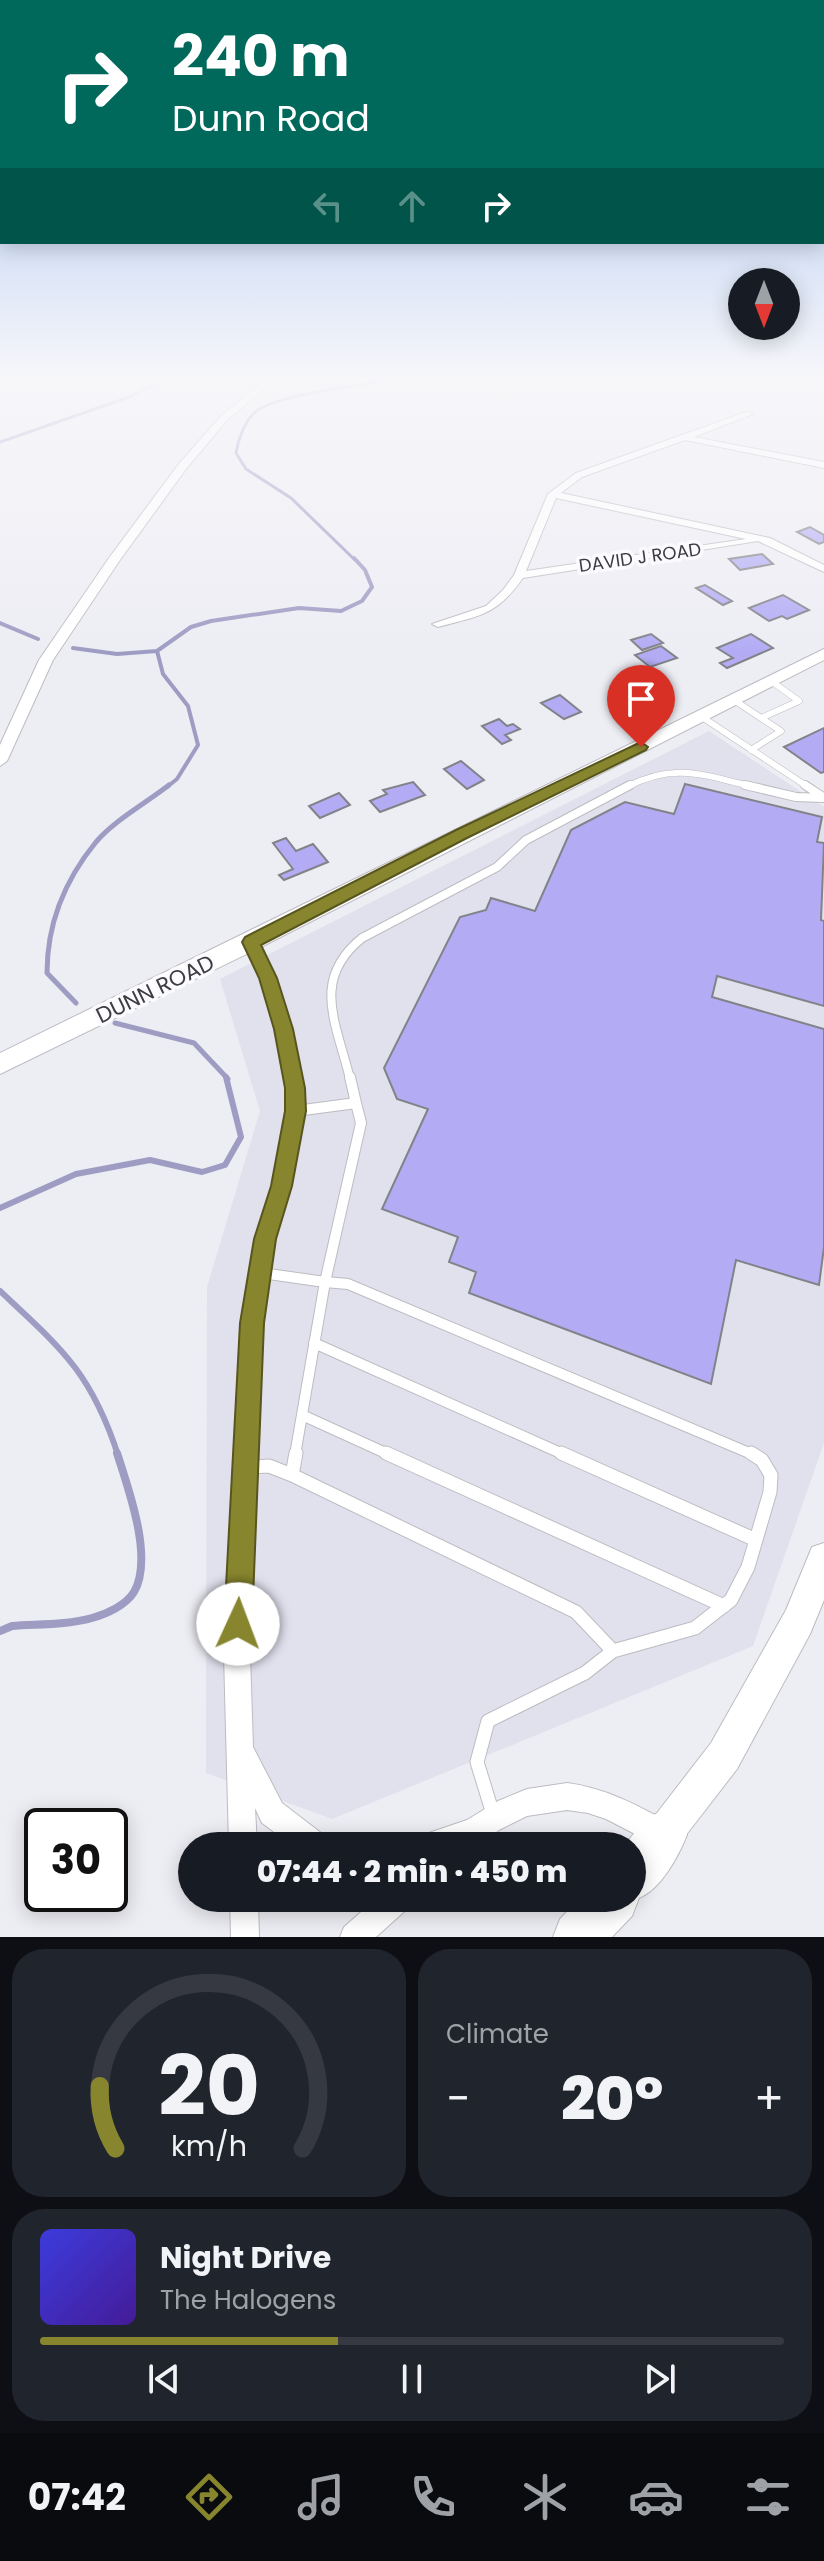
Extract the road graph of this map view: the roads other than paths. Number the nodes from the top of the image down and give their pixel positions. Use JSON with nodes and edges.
{"nodes":[{"id":1,"x":178,"y":472,"type":"edge"},
{"id":2,"x":587,"y":472,"type":"edge"},
{"id":3,"x":553,"y":494,"type":"junction"},
{"id":4,"x":762,"y":539,"type":"junction"},
{"id":5,"x":824,"y":569,"type":"edge"},
{"id":6,"x":519,"y":575,"type":"junction"},
{"id":7,"x":438,"y":624,"type":"dead end"},
{"id":8,"x":824,"y":654,"type":"edge"},
{"id":9,"x":771,"y":681,"type":"junction"},
{"id":10,"x":734,"y":700,"type":"junction"},
{"id":11,"x":702,"y":717,"type":"junction"},
{"id":12,"x":761,"y":718,"type":"junction"},
{"id":13,"x":751,"y":750,"type":"junction"},
{"id":14,"x":0,"y":761,"type":"edge"},
{"id":15,"x":824,"y":798,"type":"edge"},
{"id":16,"x":251,"y":942,"type":"junction"},
{"id":17,"x":0,"y":1064,"type":"edge"},
{"id":18,"x":356,"y":1103,"type":"junction"},
{"id":19,"x":295,"y":1111,"type":"junction"},
{"id":20,"x":260,"y":1272,"type":"junction"},
{"id":21,"x":325,"y":1282,"type":"junction"},
{"id":22,"x":314,"y":1343,"type":"junction"},
{"id":23,"x":302,"y":1415,"type":"junction"},
{"id":24,"x":243,"y":1467,"type":"junction"},
{"id":25,"x":292,"y":1475,"type":"junction"},
{"id":26,"x":756,"y":1540,"type":"junction"},
{"id":27,"x":824,"y":1559,"type":"edge"},
{"id":28,"x":724,"y":1606,"type":"junction"},
{"id":29,"x":613,"y":1651,"type":"junction"},
{"id":30,"x":242,"y":1752,"type":"junction"},
{"id":31,"x":475,"y":1831,"type":"edge"},
{"id":32,"x":243,"y":1832,"type":"edge"},
{"id":33,"x":297,"y":1832,"type":"edge"},
{"id":34,"x":663,"y":1835,"type":"junction"},
{"id":35,"x":646,"y":1857,"type":"edge"},
{"id":36,"x":244,"y":1912,"type":"edge"},
{"id":37,"x":382,"y":1912,"type":"edge"},
{"id":38,"x":601,"y":1912,"type":"edge"},
{"id":39,"x":245,"y":1937,"type":"edge"},
{"id":40,"x":354,"y":1937,"type":"edge"},
{"id":41,"x":578,"y":1937,"type":"edge"}],
"edges":[{"from":1,"to":14,"type":"street"},
{"from":2,"to":3,"type":"street"},
{"from":3,"to":4,"type":"street"},
{"from":3,"to":6,"type":"street"},
{"from":4,"to":5,"type":"street"},
{"from":4,"to":6,"type":"street","name":"DAVID J ROAD"},
{"from":6,"to":7,"type":"street"},
{"from":8,"to":9,"type":"main road","name":"DUNN ROAD"},
{"from":9,"to":10,"type":"main road","name":"DUNN ROAD"},
{"from":9,"to":12,"type":"lane"},
{"from":10,"to":11,"type":"main road","name":"DUNN ROAD"},
{"from":10,"to":12,"type":"lane"},
{"from":11,"to":13,"type":"lane"},
{"from":11,"to":16,"type":"main road","name":"DUNN ROAD"},
{"from":12,"to":13,"type":"lane"},
{"from":13,"to":15,"type":"lane"},
{"from":15,"to":18,"type":"lane"},
{"from":16,"to":17,"type":"main road","name":"DUNN ROAD"},
{"from":16,"to":19,"type":"street"},
{"from":18,"to":19,"type":"lane"},
{"from":18,"to":21,"type":"lane"},
{"from":19,"to":20,"type":"street"},
{"from":20,"to":21,"type":"lane"},
{"from":20,"to":24,"type":"street"},
{"from":21,"to":22,"type":"lane"},
{"from":21,"to":26,"type":"lane"},
{"from":22,"to":23,"type":"lane"},
{"from":22,"to":26,"type":"lane"},
{"from":23,"to":25,"type":"lane"},
{"from":23,"to":28,"type":"lane"},
{"from":24,"to":25,"type":"lane"},
{"from":24,"to":30,"type":"street"},
{"from":25,"to":29,"type":"lane"},
{"from":26,"to":28,"type":"lane"},
{"from":27,"to":34,"type":"main road"},
{"from":28,"to":29,"type":"lane"},
{"from":29,"to":31,"type":"lane"},
{"from":30,"to":32,"type":"street"},
{"from":30,"to":33,"type":"street"},
{"from":31,"to":34,"type":"street"},
{"from":34,"to":35,"type":"highway"},
{"from":36,"to":39,"type":"street"},
{"from":37,"to":40,"type":"street"},
{"from":38,"to":41,"type":"highway"}]}
